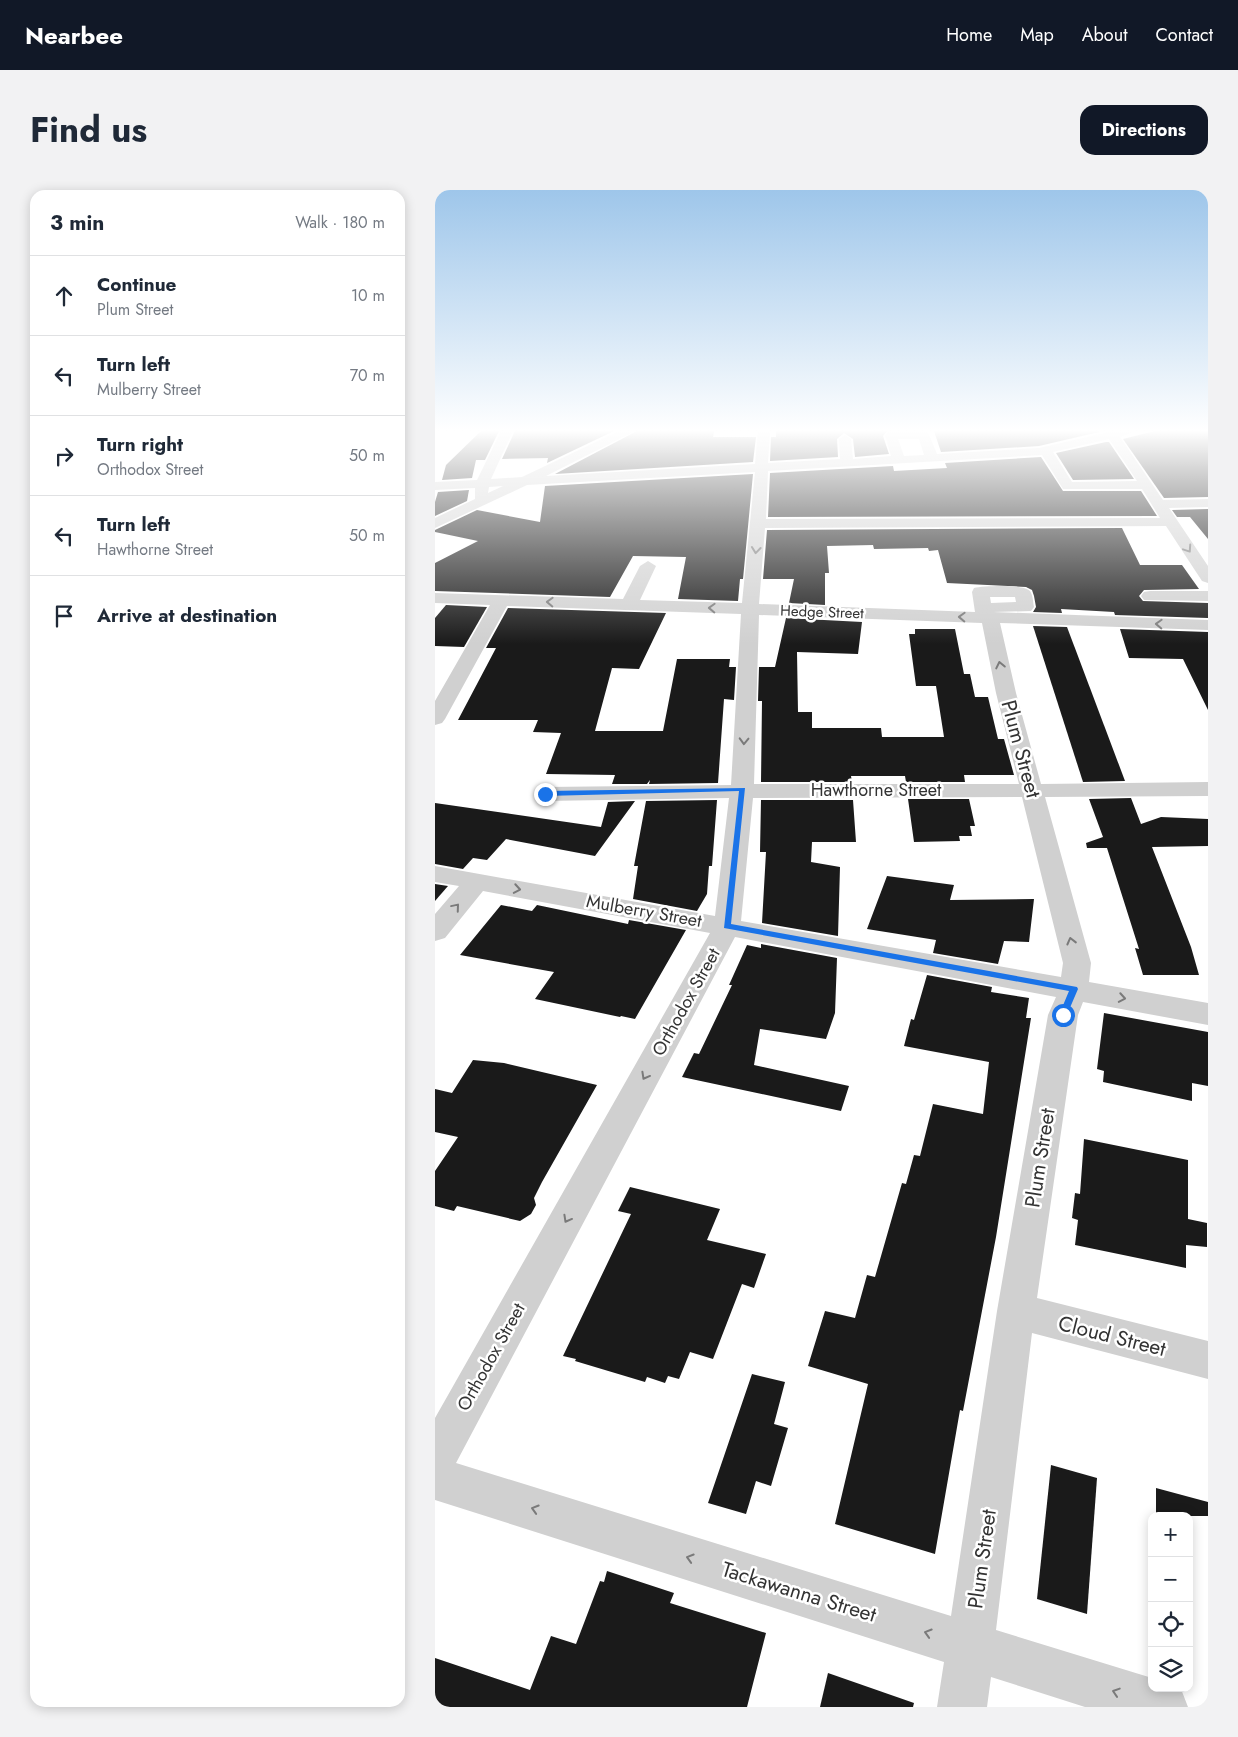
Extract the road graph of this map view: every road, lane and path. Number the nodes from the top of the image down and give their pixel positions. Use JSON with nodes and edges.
{"nodes":[{"id":1,"x":480,"y":502,"type":"edge"},
{"id":2,"x":759,"y":502,"type":"edge"},
{"id":3,"x":1208,"y":503,"type":"edge"},
{"id":4,"x":1159,"y":504,"type":"joint"},
{"id":5,"x":1188,"y":518,"type":"dead end"},
{"id":6,"x":1169,"y":520,"type":"junction"},
{"id":7,"x":435,"y":524,"type":"edge"},
{"id":8,"x":758,"y":524,"type":"junction"},
{"id":9,"x":648,"y":566,"type":"dead end"},
{"id":10,"x":1208,"y":578,"type":"edge"},
{"id":11,"x":1150,"y":596,"type":"dead end"},
{"id":12,"x":1208,"y":596,"type":"edge"},
{"id":13,"x":435,"y":598,"type":"edge"},
{"id":14,"x":502,"y":600,"type":"junction"},
{"id":15,"x":629,"y":605,"type":"junction"},
{"id":16,"x":750,"y":609,"type":"junction"},
{"id":17,"x":986,"y":614,"type":"junction"},
{"id":18,"x":1208,"y":626,"type":"edge"},
{"id":19,"x":435,"y":719,"type":"edge"},
{"id":20,"x":742,"y":789,"type":"junction"},
{"id":21,"x":1208,"y":790,"type":"edge"},
{"id":22,"x":1033,"y":792,"type":"junction"},
{"id":23,"x":545,"y":794,"type":"dead end"},
{"id":24,"x":435,"y":874,"type":"edge"},
{"id":25,"x":476,"y":882,"type":"junction"},
{"id":26,"x":727,"y":926,"type":"junction"},
{"id":27,"x":435,"y":932,"type":"edge"},
{"id":28,"x":1074,"y":989,"type":"junction"},
{"id":29,"x":1208,"y":1014,"type":"edge"},
{"id":30,"x":1016,"y":1311,"type":"junction"},
{"id":31,"x":1208,"y":1360,"type":"edge"},
{"id":32,"x":435,"y":1460,"type":"edge"},
{"id":33,"x":435,"y":1478,"type":"edge"},
{"id":34,"x":970,"y":1646,"type":"junction"},
{"id":35,"x":962,"y":1707,"type":"edge"},
{"id":36,"x":1163,"y":1707,"type":"edge"}],
"edges":[{"from":1,"to":7,"type":"street"},
{"from":2,"to":8,"type":"street","name":"Orthodox Street"},
{"from":3,"to":4,"type":"street"},
{"from":4,"to":6,"type":"street"},
{"from":5,"to":6,"type":"street"},
{"from":6,"to":8,"type":"street"},
{"from":6,"to":10,"type":"street","one_way":true},
{"from":8,"to":16,"type":"street","name":"Orthodox Street","one_way":true},
{"from":9,"to":15,"type":"street"},
{"from":11,"to":12,"type":"street"},
{"from":13,"to":14,"type":"street","name":"Hedge Street"},
{"from":15,"to":14,"type":"street","name":"Hedge Street","one_way":true},
{"from":14,"to":19,"type":"street"},
{"from":16,"to":15,"type":"street","name":"Hedge Street","one_way":true},
{"from":17,"to":16,"type":"street","name":"Hedge Street","one_way":true},
{"from":16,"to":20,"type":"street","name":"Orthodox Street","one_way":true},
{"from":18,"to":17,"type":"street","name":"Hedge Street","one_way":true},
{"from":22,"to":17,"type":"street","name":"Plum Street","one_way":true},
{"from":20,"to":22,"type":"street","name":"Hawthorne Street"},
{"from":20,"to":23,"type":"street","name":"Hawthorne Street"},
{"from":20,"to":26,"type":"street","name":"Orthodox Street"},
{"from":21,"to":22,"type":"street","name":"Hawthorne Street"},
{"from":28,"to":22,"type":"street","name":"Plum Street","one_way":true},
{"from":24,"to":25,"type":"street","name":"Mulberry Street"},
{"from":25,"to":26,"type":"street","name":"Mulberry Street","one_way":true},
{"from":27,"to":25,"type":"street","one_way":true},
{"from":26,"to":28,"type":"street","name":"Mulberry Street"},
{"from":26,"to":32,"type":"street","name":"Orthodox Street","one_way":true},
{"from":28,"to":29,"type":"street","name":"Mulberry Street","one_way":true},
{"from":28,"to":30,"type":"street","name":"Plum Street"},
{"from":30,"to":31,"type":"street","name":"Cloud Street"},
{"from":30,"to":34,"type":"street","name":"Plum Street"},
{"from":34,"to":33,"type":"street","name":"Tackawanna Street","one_way":true},
{"from":34,"to":35,"type":"street","name":"Plum Street"},
{"from":36,"to":34,"type":"street","name":"Tackawanna Street","one_way":true}]}
